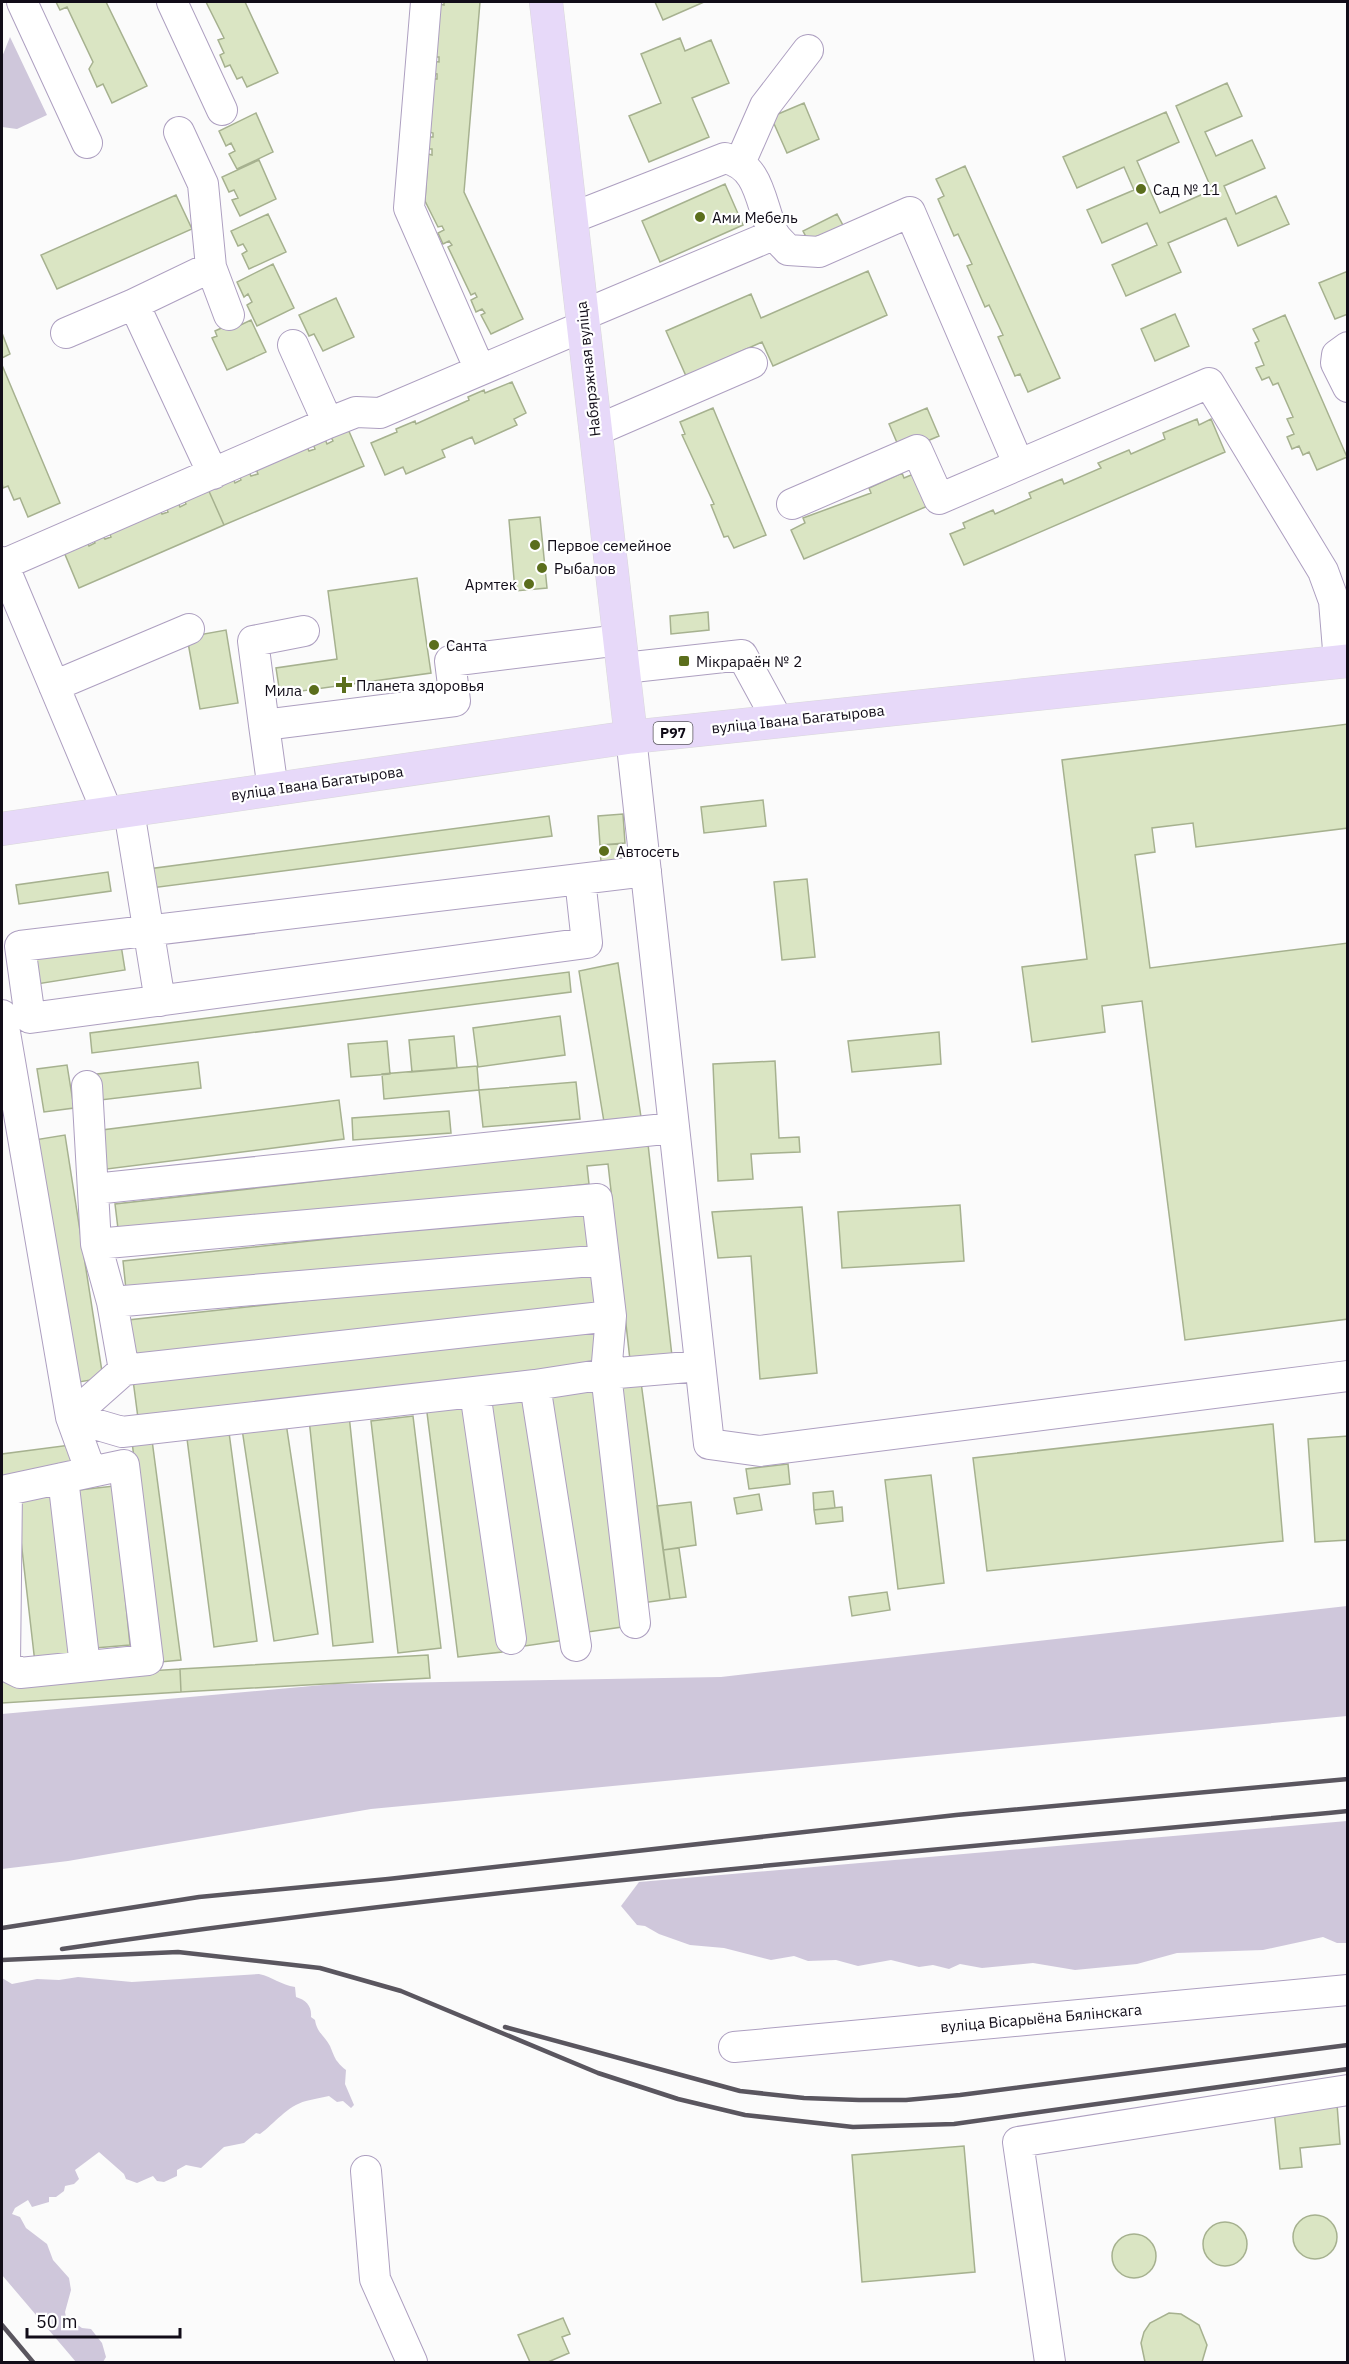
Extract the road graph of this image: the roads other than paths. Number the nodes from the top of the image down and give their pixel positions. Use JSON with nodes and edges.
{"nodes":[{"id":1,"x":22,"y":2,"type":"edge"},
{"id":2,"x":172,"y":2,"type":"edge"},
{"id":3,"x":426,"y":2,"type":"edge"},
{"id":4,"x":546,"y":2,"type":"edge"},
{"id":5,"x":808,"y":50,"type":"dead end"},
{"id":6,"x":222,"y":110,"type":"dead end"},
{"id":7,"x":179,"y":132,"type":"dead end"},
{"id":8,"x":87,"y":143,"type":"dead end"},
{"id":9,"x":740,"y":163,"type":"junction"},
{"id":10,"x":572,"y":218,"type":"junction"},
{"id":11,"x":773,"y":235,"type":"junction"},
{"id":12,"x":211,"y":267,"type":"junction"},
{"id":13,"x":134,"y":304,"type":"junction"},
{"id":14,"x":229,"y":315,"type":"dead end"},
{"id":15,"x":583,"y":320,"type":"junction"},
{"id":16,"x":66,"y":333,"type":"dead end"},
{"id":17,"x":292,"y":345,"type":"dead end"},
{"id":18,"x":1347,"y":347,"type":"edge"},
{"id":19,"x":752,"y":363,"type":"dead end"},
{"id":20,"x":480,"y":370,"type":"junction"},
{"id":21,"x":1347,"y":387,"type":"edge"},
{"id":22,"x":328,"y":423,"type":"junction"},
{"id":23,"x":595,"y":431,"type":"junction"},
{"id":24,"x":1018,"y":463,"type":"junction"},
{"id":25,"x":213,"y":474,"type":"junction"},
{"id":26,"x":792,"y":504,"type":"dead end"},
{"id":27,"x":2,"y":564,"type":"edge"},
{"id":28,"x":189,"y":629,"type":"dead end"},
{"id":29,"x":304,"y":631,"type":"dead end"},
{"id":30,"x":622,"y":654,"type":"junction"},
{"id":31,"x":1343,"y":662,"type":"edge"},
{"id":32,"x":54,"y":686,"type":"junction"},
{"id":33,"x":778,"y":721,"type":"junction"},
{"id":34,"x":264,"y":724,"type":"junction"},
{"id":35,"x":631,"y":737,"type":"junction"},
{"id":36,"x":273,"y":790,"type":"junction"},
{"id":37,"x":118,"y":812,"type":"junction"},
{"id":38,"x":2,"y":829,"type":"edge"},
{"id":39,"x":646,"y":871,"type":"junction"},
{"id":40,"x":580,"y":879,"type":"junction"},
{"id":41,"x":148,"y":930,"type":"junction"},
{"id":42,"x":160,"y":1001,"type":"junction"},
{"id":43,"x":2,"y":1015,"type":"edge"},
{"id":44,"x":87,"y":1086,"type":"dead end"},
{"id":45,"x":674,"y":1128,"type":"junction"},
{"id":46,"x":94,"y":1189,"type":"junction"},
{"id":47,"x":96,"y":1244,"type":"junction"},
{"id":48,"x":604,"y":1260,"type":"junction"},
{"id":49,"x":112,"y":1302,"type":"junction"},
{"id":50,"x":611,"y":1316,"type":"junction"},
{"id":51,"x":700,"y":1366,"type":"junction"},
{"id":52,"x":124,"y":1370,"type":"junction"},
{"id":53,"x":606,"y":1374,"type":"junction"},
{"id":54,"x":1347,"y":1376,"type":"edge"},
{"id":55,"x":535,"y":1385,"type":"junction"},
{"id":56,"x":475,"y":1392,"type":"junction"},
{"id":57,"x":71,"y":1417,"type":"junction"},
{"id":58,"x":77,"y":1475,"type":"junction"},
{"id":59,"x":3,"y":1535,"type":"edge"},
{"id":60,"x":635,"y":1623,"type":"dead end"},
{"id":61,"x":511,"y":1639,"type":"dead end"},
{"id":62,"x":576,"y":1646,"type":"dead end"},
{"id":63,"x":3,"y":1664,"type":"edge"},
{"id":64,"x":85,"y":1666,"type":"junction"},
{"id":65,"x":1347,"y":1990,"type":"edge"},
{"id":66,"x":734,"y":2047,"type":"dead end"},
{"id":67,"x":1347,"y":2090,"type":"edge"},
{"id":68,"x":366,"y":2171,"type":"dead end"},
{"id":69,"x":412,"y":2362,"type":"edge"},
{"id":70,"x":1050,"y":2362,"type":"edge"}],
"edges":[{"from":1,"to":8,"type":"street"},
{"from":2,"to":6,"type":"street"},
{"from":3,"to":20,"type":"street"},
{"from":4,"to":10,"type":"main road","name":"Набярэжная вуліца"},
{"from":5,"to":9,"type":"street"},
{"from":7,"to":12,"type":"street"},
{"from":9,"to":10,"type":"street"},
{"from":9,"to":11,"type":"street"},
{"from":10,"to":15,"type":"main road","name":"Набярэжная вуліца"},
{"from":11,"to":15,"type":"street"},
{"from":11,"to":24,"type":"street"},
{"from":12,"to":13,"type":"street"},
{"from":12,"to":14,"type":"street"},
{"from":13,"to":16,"type":"street"},
{"from":13,"to":25,"type":"street"},
{"from":15,"to":20,"type":"street"},
{"from":15,"to":23,"type":"main road","name":"Набярэжная вуліца"},
{"from":17,"to":22,"type":"street"},
{"from":18,"to":21,"type":"street"},
{"from":19,"to":23,"type":"street"},
{"from":20,"to":22,"type":"street"},
{"from":22,"to":25,"type":"street"},
{"from":23,"to":30,"type":"main road","name":"Набярэжная вуліца"},
{"from":24,"to":26,"type":"street"},
{"from":24,"to":31,"type":"street"},
{"from":25,"to":27,"type":"street"},
{"from":27,"to":32,"type":"street"},
{"from":28,"to":32,"type":"street"},
{"from":29,"to":34,"type":"street"},
{"from":30,"to":33,"type":"street"},
{"from":30,"to":34,"type":"street"},
{"from":30,"to":35,"type":"main road","name":"Набярэжная вуліца"},
{"from":31,"to":33,"type":"main road","name":"вуліца Івана Багатырова","number":"Р97"},
{"from":32,"to":37,"type":"street"},
{"from":33,"to":35,"type":"main road","name":"вуліца Івана Багатырова","number":"Р97"},
{"from":34,"to":36,"type":"street"},
{"from":35,"to":36,"type":"main road","name":"вуліца Івана Багатырова","number":"Р97"},
{"from":35,"to":39,"type":"street"},
{"from":36,"to":37,"type":"main road","name":"вуліца Івана Багатырова","number":"Р97"},
{"from":37,"to":38,"type":"main road","name":"вуліца Івана Багатырова","number":"Р97"},
{"from":37,"to":41,"type":"street"},
{"from":39,"to":40,"type":"street"},
{"from":39,"to":45,"type":"street"},
{"from":40,"to":41,"type":"street"},
{"from":40,"to":42,"type":"street"},
{"from":41,"to":42,"type":"street"},
{"from":41,"to":42,"type":"street"},
{"from":43,"to":57,"type":"street"},
{"from":44,"to":46,"type":"street"},
{"from":45,"to":46,"type":"street"},
{"from":45,"to":51,"type":"street"},
{"from":46,"to":47,"type":"street"},
{"from":47,"to":48,"type":"street"},
{"from":47,"to":49,"type":"street"},
{"from":48,"to":49,"type":"street"},
{"from":48,"to":50,"type":"street"},
{"from":49,"to":52,"type":"street"},
{"from":50,"to":52,"type":"street"},
{"from":50,"to":53,"type":"street"},
{"from":51,"to":53,"type":"street"},
{"from":51,"to":54,"type":"street"},
{"from":52,"to":57,"type":"street"},
{"from":53,"to":55,"type":"street"},
{"from":53,"to":60,"type":"street"},
{"from":55,"to":56,"type":"street"},
{"from":55,"to":62,"type":"street"},
{"from":56,"to":57,"type":"street"},
{"from":56,"to":61,"type":"street"},
{"from":57,"to":58,"type":"street"},
{"from":58,"to":59,"type":"street"},
{"from":58,"to":64,"type":"street"},
{"from":58,"to":64,"type":"street"},
{"from":59,"to":63,"type":"street"},
{"from":63,"to":64,"type":"street"},
{"from":65,"to":66,"type":"street","name":"вуліца Вісарыёна Бялінскага"},
{"from":67,"to":70,"type":"street"},
{"from":68,"to":69,"type":"street"}]}
